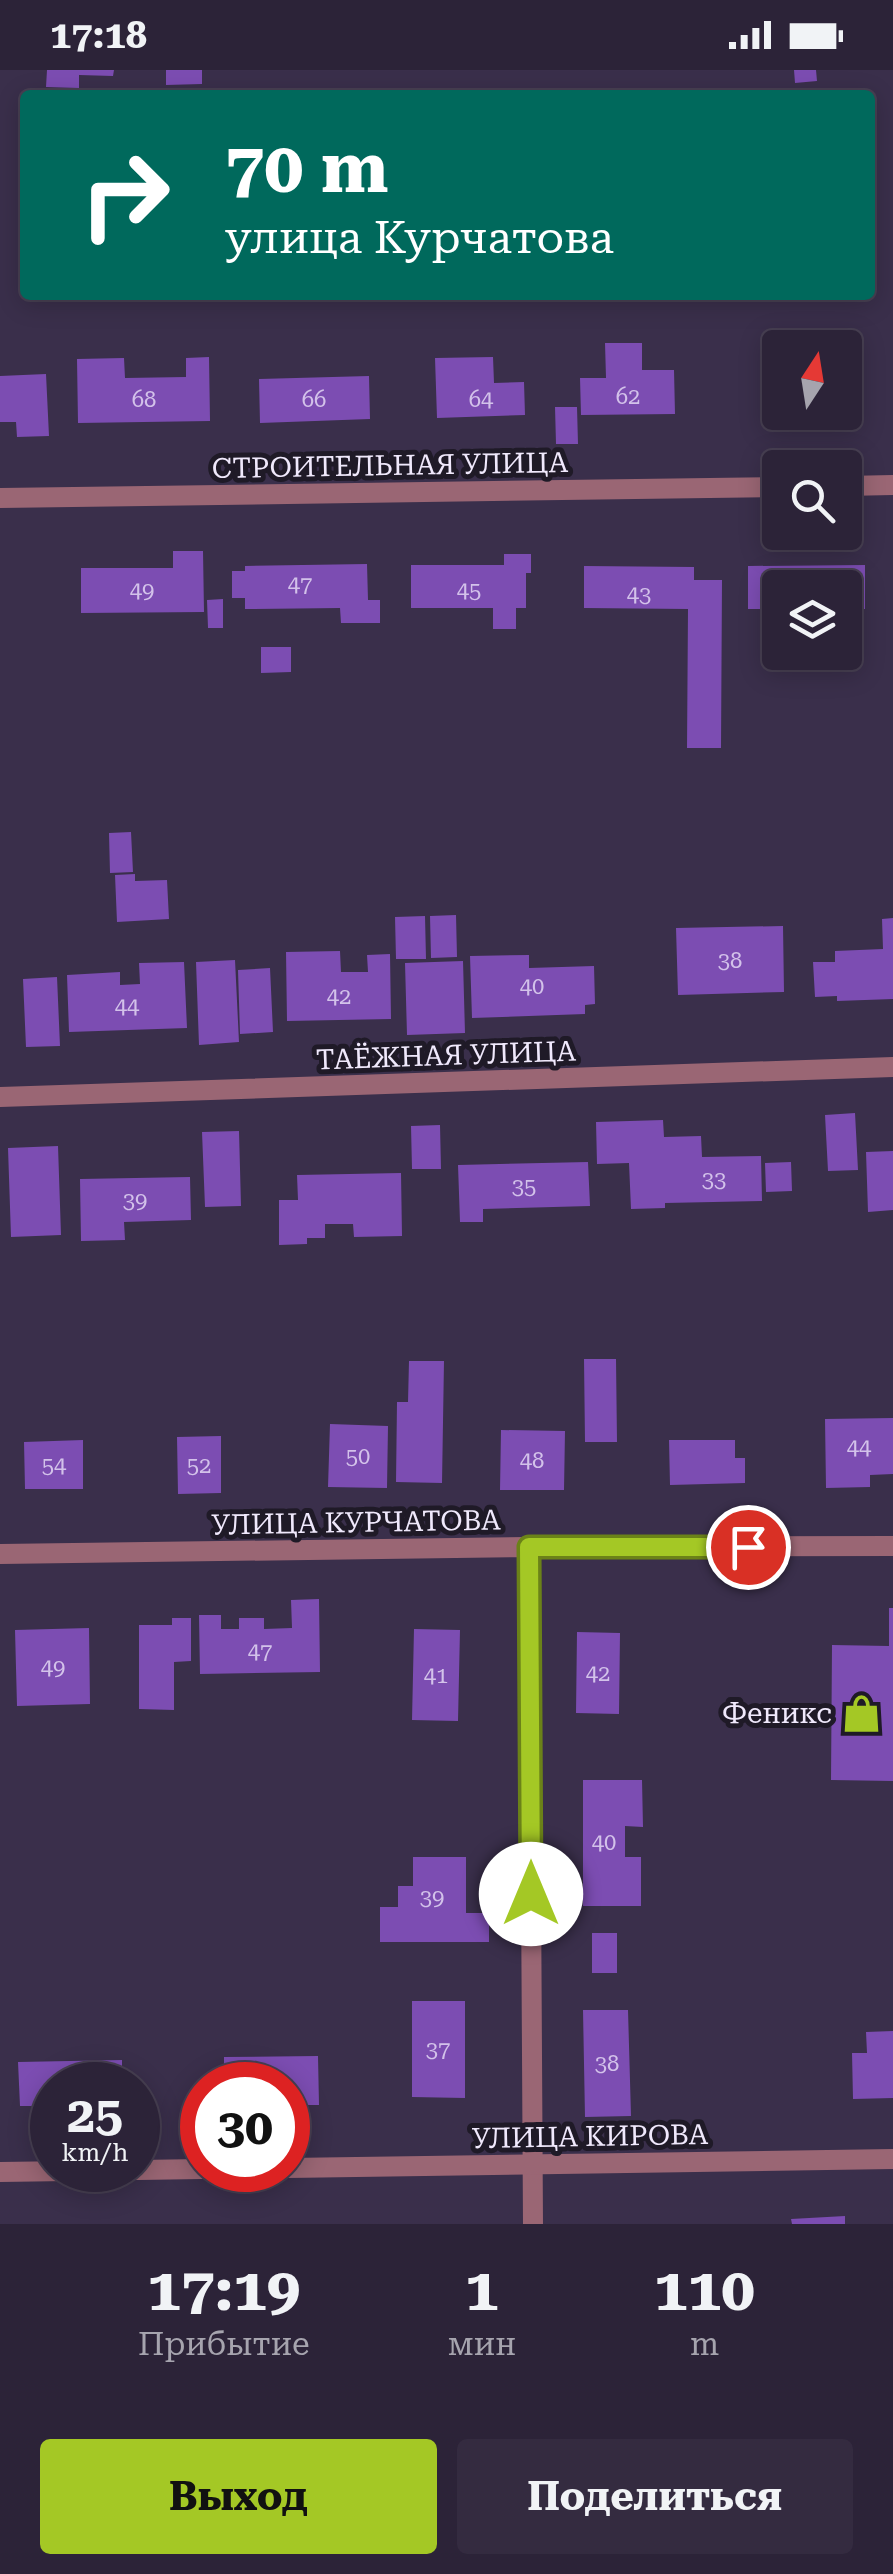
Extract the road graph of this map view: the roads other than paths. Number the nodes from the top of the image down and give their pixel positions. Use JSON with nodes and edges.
{"nodes":[{"id":1,"x":862,"y":486,"type":"edge"},
{"id":2,"x":893,"y":486,"type":"edge"},
{"id":3,"x":762,"y":487,"type":"edge"},
{"id":4,"x":0,"y":498,"type":"edge"},
{"id":5,"x":893,"y":1067,"type":"edge"},
{"id":6,"x":0,"y":1097,"type":"edge"},
{"id":7,"x":893,"y":1546,"type":"edge"},
{"id":8,"x":529,"y":1547,"type":"junction"},
{"id":9,"x":0,"y":1554,"type":"edge"},
{"id":10,"x":893,"y":2159,"type":"edge"},
{"id":11,"x":532,"y":2164,"type":"junction"},
{"id":12,"x":310,"y":2168,"type":"edge"},
{"id":13,"x":0,"y":2172,"type":"edge"},
{"id":14,"x":30,"y":2172,"type":"edge"},
{"id":15,"x":533,"y":2224,"type":"edge"}],
"edges":[{"from":1,"to":2,"type":"street"},
{"from":3,"to":4,"type":"street","name":"СТРОИТЕЛЬНАЯ УЛИЦА"},
{"from":5,"to":6,"type":"street","name":"ТАЁЖНАЯ УЛИЦА"},
{"from":7,"to":8,"type":"street","name":"УЛИЦА КУРЧАТОВА"},
{"from":8,"to":9,"type":"street","name":"УЛИЦА КУРЧАТОВА"},
{"from":8,"to":11,"type":"street"},
{"from":10,"to":11,"type":"street","name":"УЛИЦА КИРОВА"},
{"from":11,"to":12,"type":"street","name":"УЛИЦА КИРОВА"},
{"from":11,"to":15,"type":"street"},
{"from":13,"to":14,"type":"street"}]}
